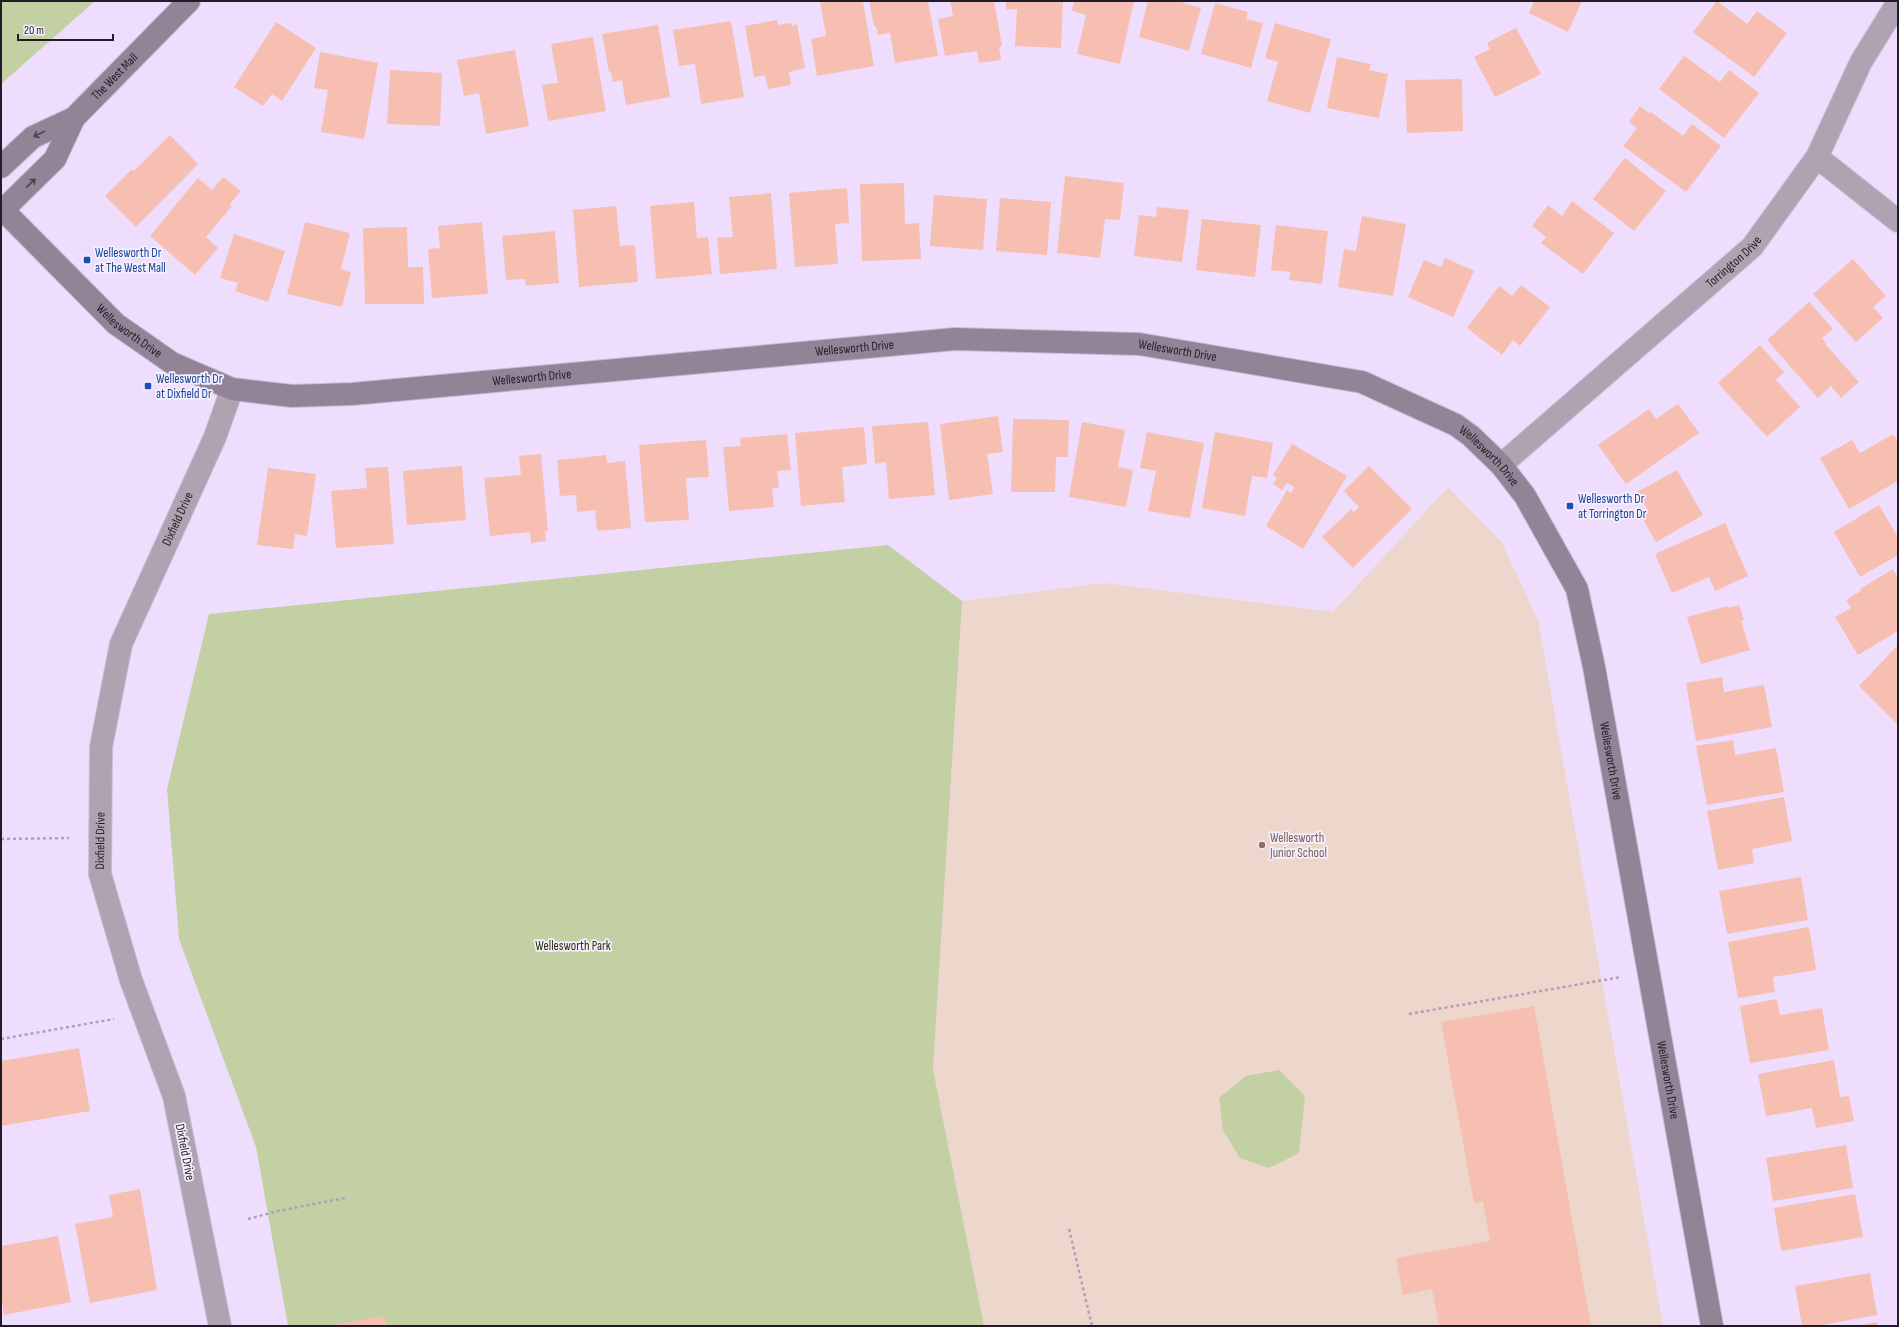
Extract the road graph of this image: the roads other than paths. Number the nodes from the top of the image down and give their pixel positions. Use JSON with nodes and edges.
{"nodes":[{"id":1,"x":189,"y":1,"type":"edge"},
{"id":2,"x":1898,"y":2,"type":"edge"},
{"id":3,"x":74,"y":118,"type":"junction"},
{"id":4,"x":1817,"y":157,"type":"junction"},
{"id":5,"x":1,"y":167,"type":"edge"},
{"id":6,"x":2,"y":210,"type":"edge"},
{"id":7,"x":1898,"y":222,"type":"edge"},
{"id":8,"x":232,"y":389,"type":"junction"},
{"id":9,"x":1501,"y":465,"type":"junction"},
{"id":10,"x":220,"y":1326,"type":"edge"},
{"id":11,"x":1712,"y":1326,"type":"edge"}],
"edges":[{"from":1,"to":3,"type":"street","name":"The West Mall"},
{"from":2,"to":4,"type":"street","name":"Torrington Drive"},
{"from":3,"to":5,"type":"street","name":"The West Mall","one_way":true},
{"from":6,"to":3,"type":"street","name":"The West Mall","one_way":true},
{"from":4,"to":7,"type":"street"},
{"from":4,"to":9,"type":"street","name":"Torrington Drive"},
{"from":6,"to":8,"type":"street","name":"Wellesworth Drive"},
{"from":8,"to":9,"type":"street","name":"Wellesworth Drive"},
{"from":8,"to":10,"type":"street","name":"Dixfield Drive"},
{"from":9,"to":11,"type":"street","name":"Wellesworth Drive"}]}
